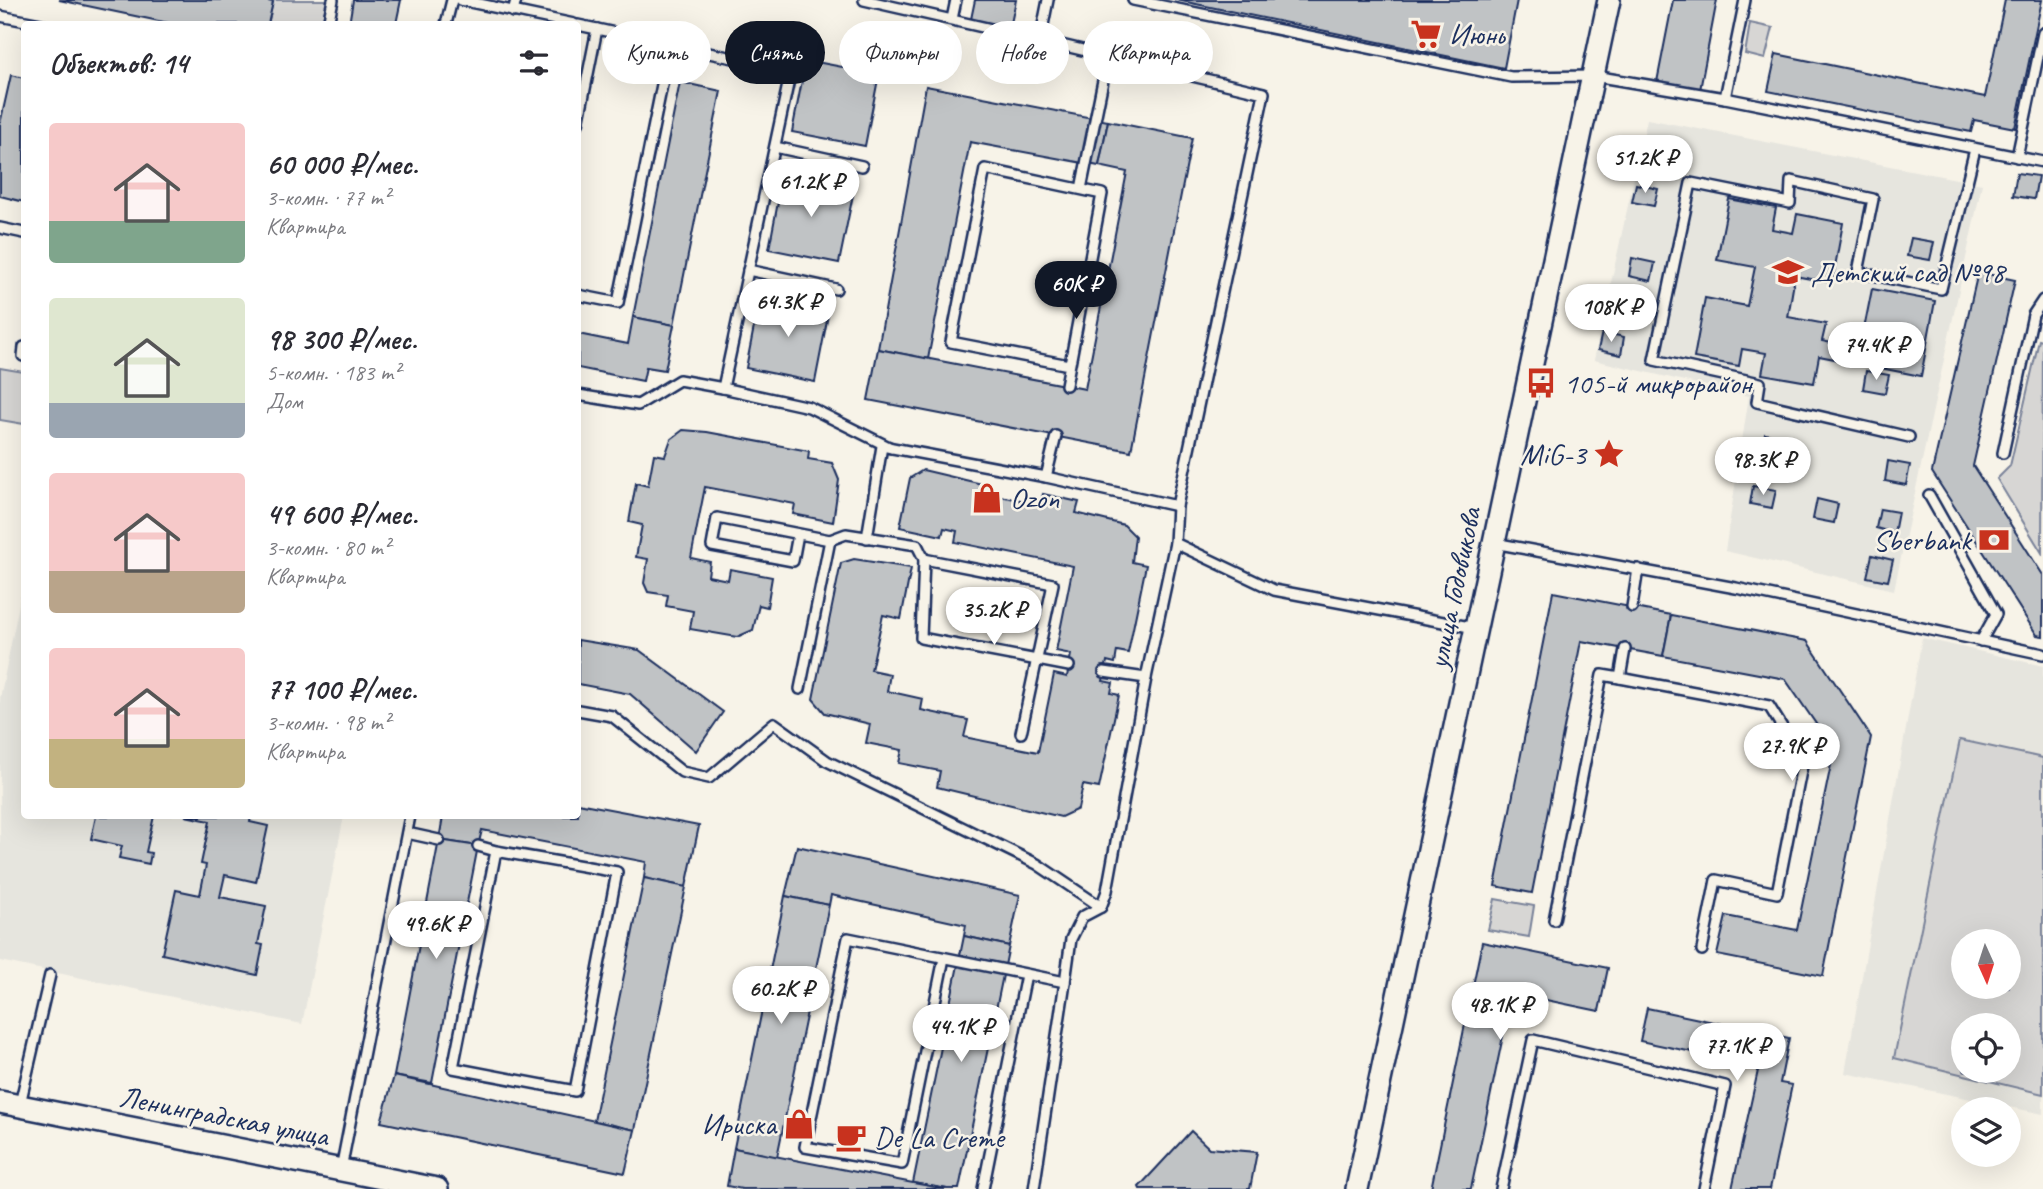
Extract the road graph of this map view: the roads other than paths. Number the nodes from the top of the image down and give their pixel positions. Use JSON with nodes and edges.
{"nodes":[{"id":1,"x":333,"y":0,"type":"edge"},
{"id":2,"x":452,"y":0,"type":"edge"},
{"id":3,"x":460,"y":0,"type":"edge"},
{"id":4,"x":516,"y":0,"type":"edge"},
{"id":5,"x":864,"y":0,"type":"edge"},
{"id":6,"x":956,"y":0,"type":"edge"},
{"id":7,"x":1048,"y":0,"type":"edge"},
{"id":8,"x":1133,"y":0,"type":"edge"},
{"id":9,"x":1609,"y":0,"type":"edge"},
{"id":10,"x":1745,"y":0,"type":"edge"},
{"id":11,"x":513,"y":12,"type":"junction"},
{"id":12,"x":0,"y":16,"type":"edge"},
{"id":13,"x":952,"y":19,"type":"junction"},
{"id":14,"x":26,"y":21,"type":"edge"},
{"id":15,"x":329,"y":21,"type":"edge"},
{"id":16,"x":447,"y":21,"type":"edge"},
{"id":17,"x":557,"y":21,"type":"edge"},
{"id":18,"x":1044,"y":21,"type":"edge"},
{"id":19,"x":976,"y":25,"type":"edge"},
{"id":20,"x":581,"y":26,"type":"edge"},
{"id":21,"x":597,"y":29,"type":"junction"},
{"id":22,"x":602,"y":30,"type":"edge"},
{"id":23,"x":2043,"y":33,"type":"edge"},
{"id":24,"x":1594,"y":76,"type":"junction"},
{"id":25,"x":1213,"y":81,"type":"edge"},
{"id":26,"x":662,"y":84,"type":"edge"},
{"id":27,"x":788,"y":84,"type":"edge"},
{"id":28,"x":1103,"y":84,"type":"edge"},
{"id":29,"x":1725,"y":98,"type":"junction"},
{"id":30,"x":581,"y":109,"type":"edge"},
{"id":31,"x":775,"y":147,"type":"junction"},
{"id":32,"x":1975,"y":149,"type":"junction"},
{"id":33,"x":2017,"y":157,"type":"junction"},
{"id":34,"x":2043,"y":162,"type":"edge"},
{"id":35,"x":862,"y":166,"type":"dead end"},
{"id":36,"x":1082,"y":189,"type":"junction"},
{"id":37,"x":0,"y":229,"type":"edge"},
{"id":38,"x":21,"y":232,"type":"edge"},
{"id":39,"x":748,"y":270,"type":"junction"},
{"id":40,"x":836,"y":289,"type":"dead end"},
{"id":41,"x":581,"y":296,"type":"edge"},
{"id":42,"x":2043,"y":300,"type":"edge"},
{"id":43,"x":1069,"y":365,"type":"junction"},
{"id":44,"x":1066,"y":385,"type":"dead end"},
{"id":45,"x":723,"y":388,"type":"junction"},
{"id":46,"x":581,"y":396,"type":"edge"},
{"id":47,"x":1056,"y":436,"type":"dead end"},
{"id":48,"x":1909,"y":437,"type":"dead end"},
{"id":49,"x":891,"y":448,"type":"junction"},
{"id":50,"x":2003,"y":453,"type":"dead end"},
{"id":51,"x":1046,"y":477,"type":"junction"},
{"id":52,"x":1929,"y":495,"type":"dead end"},
{"id":53,"x":1177,"y":506,"type":"junction"},
{"id":54,"x":798,"y":534,"type":"junction"},
{"id":55,"x":867,"y":538,"type":"junction"},
{"id":56,"x":830,"y":540,"type":"junction"},
{"id":57,"x":1175,"y":543,"type":"junction"},
{"id":58,"x":1494,"y":543,"type":"junction"},
{"id":59,"x":924,"y":559,"type":"junction"},
{"id":60,"x":1638,"y":569,"type":"junction"},
{"id":61,"x":1632,"y":607,"type":"dead end"},
{"id":62,"x":1476,"y":628,"type":"junction"},
{"id":63,"x":1981,"y":641,"type":"junction"},
{"id":64,"x":1625,"y":649,"type":"dead end"},
{"id":65,"x":2043,"y":654,"type":"edge"},
{"id":66,"x":1036,"y":661,"type":"junction"},
{"id":67,"x":1069,"y":666,"type":"dead end"},
{"id":68,"x":1104,"y":672,"type":"dead end"},
{"id":69,"x":1146,"y":678,"type":"junction"},
{"id":70,"x":1620,"y":678,"type":"junction"},
{"id":71,"x":800,"y":689,"type":"dead end"},
{"id":72,"x":581,"y":711,"type":"edge"},
{"id":73,"x":1021,"y":733,"type":"dead end"},
{"id":74,"x":409,"y":819,"type":"edge"},
{"id":75,"x":407,"y":833,"type":"junction"},
{"id":76,"x":439,"y":840,"type":"dead end"},
{"id":77,"x":478,"y":846,"type":"dead end"},
{"id":78,"x":496,"y":851,"type":"junction"},
{"id":79,"x":1101,"y":908,"type":"junction"},
{"id":80,"x":1554,"y":920,"type":"dead end"},
{"id":81,"x":1702,"y":950,"type":"dead end"},
{"id":82,"x":944,"y":958,"type":"junction"},
{"id":83,"x":50,"y":975,"type":"dead end"},
{"id":84,"x":1026,"y":975,"type":"junction"},
{"id":85,"x":1065,"y":982,"type":"junction"},
{"id":86,"x":10,"y":1104,"type":"edge"},
{"id":87,"x":341,"y":1169,"type":"junction"},
{"id":88,"x":437,"y":1189,"type":"edge"},
{"id":89,"x":983,"y":1189,"type":"edge"},
{"id":90,"x":1034,"y":1189,"type":"edge"},
{"id":91,"x":1357,"y":1189,"type":"edge"},
{"id":92,"x":1501,"y":1189,"type":"edge"},
{"id":93,"x":1704,"y":1189,"type":"edge"}],
"edges":[{"from":1,"to":15,"type":"lane"},
{"from":2,"to":16,"type":"lane"},
{"from":3,"to":11,"type":"lane"},
{"from":4,"to":11,"type":"lane"},
{"from":5,"to":13,"type":"lane"},
{"from":6,"to":13,"type":"lane"},
{"from":7,"to":18,"type":"lane"},
{"from":8,"to":24,"type":"lane"},
{"from":9,"to":24,"type":"street","name":"улица Годовикова"},
{"from":10,"to":29,"type":"lane"},
{"from":11,"to":17,"type":"lane"},
{"from":12,"to":14,"type":"lane"},
{"from":13,"to":19,"type":"lane"},
{"from":20,"to":21,"type":"lane"},
{"from":21,"to":22,"type":"lane"},
{"from":21,"to":30,"type":"lane"},
{"from":23,"to":33,"type":"lane"},
{"from":24,"to":29,"type":"lane"},
{"from":24,"to":58,"type":"street","name":"улица Годовикова"},
{"from":25,"to":53,"type":"lane"},
{"from":26,"to":41,"type":"lane"},
{"from":27,"to":31,"type":"lane"},
{"from":28,"to":36,"type":"lane"},
{"from":29,"to":32,"type":"lane"},
{"from":31,"to":35,"type":"lane"},
{"from":31,"to":39,"type":"lane"},
{"from":32,"to":33,"type":"lane"},
{"from":32,"to":48,"type":"lane"},
{"from":33,"to":34,"type":"lane"},
{"from":36,"to":43,"type":"lane"},
{"from":36,"to":43,"type":"lane"},
{"from":37,"to":38,"type":"lane"},
{"from":39,"to":40,"type":"lane"},
{"from":39,"to":45,"type":"lane"},
{"from":42,"to":50,"type":"lane"},
{"from":43,"to":44,"type":"lane"},
{"from":45,"to":46,"type":"lane"},
{"from":45,"to":49,"type":"lane"},
{"from":47,"to":51,"type":"lane"},
{"from":49,"to":51,"type":"lane"},
{"from":49,"to":55,"type":"lane"},
{"from":51,"to":53,"type":"lane"},
{"from":52,"to":63,"type":"lane"},
{"from":53,"to":57,"type":"lane"},
{"from":54,"to":54,"type":"lane"},
{"from":54,"to":56,"type":"lane"},
{"from":55,"to":56,"type":"lane"},
{"from":55,"to":59,"type":"lane"},
{"from":56,"to":71,"type":"lane"},
{"from":57,"to":62,"type":"lane"},
{"from":57,"to":69,"type":"lane"},
{"from":58,"to":60,"type":"lane"},
{"from":58,"to":62,"type":"street","name":"улица Годовикова"},
{"from":59,"to":66,"type":"lane"},
{"from":59,"to":66,"type":"lane"},
{"from":60,"to":61,"type":"lane"},
{"from":60,"to":63,"type":"lane"},
{"from":62,"to":91,"type":"street","name":"улица Годовикова"},
{"from":63,"to":65,"type":"lane"},
{"from":64,"to":70,"type":"lane"},
{"from":66,"to":67,"type":"lane"},
{"from":66,"to":73,"type":"lane"},
{"from":68,"to":69,"type":"lane"},
{"from":69,"to":79,"type":"lane"},
{"from":70,"to":80,"type":"lane"},
{"from":70,"to":81,"type":"lane"},
{"from":72,"to":79,"type":"lane"},
{"from":74,"to":75,"type":"lane"},
{"from":75,"to":76,"type":"lane"},
{"from":75,"to":87,"type":"lane"},
{"from":77,"to":78,"type":"lane"},
{"from":78,"to":78,"type":"lane"},
{"from":79,"to":85,"type":"lane"},
{"from":82,"to":82,"type":"lane"},
{"from":82,"to":84,"type":"lane"},
{"from":83,"to":86,"type":"lane"},
{"from":84,"to":85,"type":"lane"},
{"from":84,"to":89,"type":"lane"},
{"from":85,"to":90,"type":"lane"},
{"from":86,"to":87,"type":"street","name":"Ленинградская улица"},
{"from":87,"to":88,"type":"street","name":"Ленинградская улица"},
{"from":92,"to":93,"type":"lane"}]}
